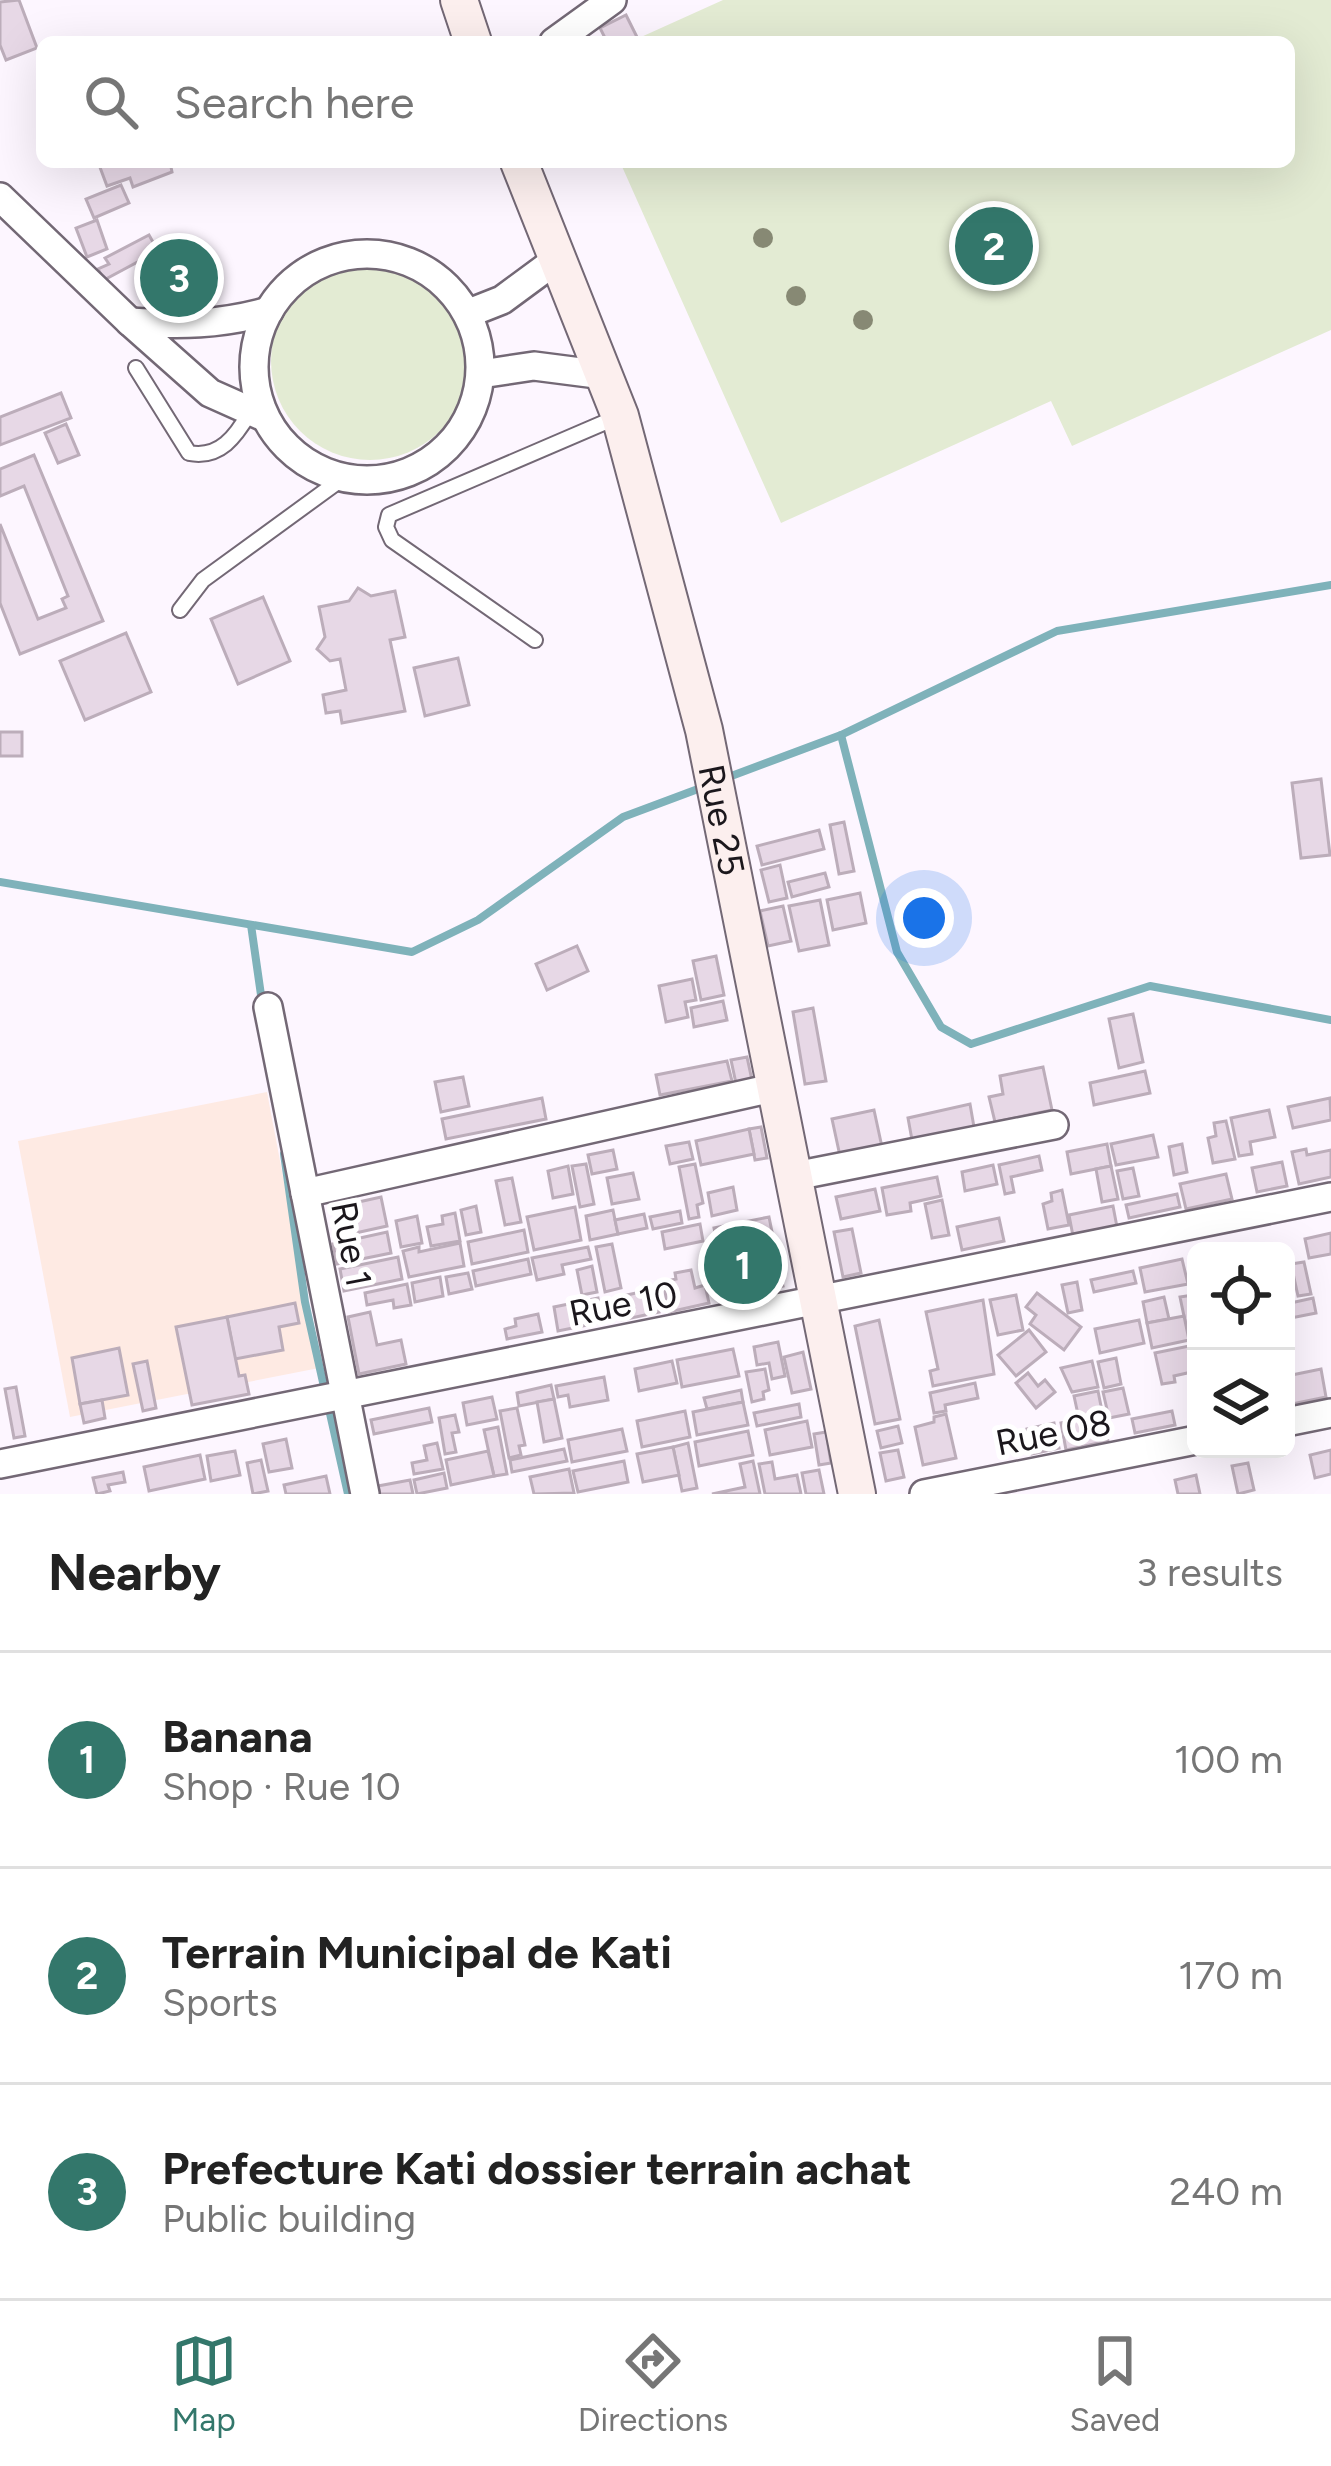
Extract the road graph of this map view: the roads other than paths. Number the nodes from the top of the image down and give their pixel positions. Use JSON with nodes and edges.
{"nodes":[{"id":1,"x":459,"y":0,"type":"edge"},
{"id":2,"x":612,"y":0,"type":"edge"},
{"id":3,"x":471,"y":36,"type":"edge"},
{"id":4,"x":562,"y":36,"type":"edge"},
{"id":5,"x":522,"y":168,"type":"edge"},
{"id":6,"x":0,"y":197,"type":"edge"},
{"id":7,"x":559,"y":258,"type":"junction"},
{"id":8,"x":269,"y":311,"type":"junction"},
{"id":9,"x":469,"y":313,"type":"junction"},
{"id":10,"x":130,"y":322,"type":"junction"},
{"id":11,"x":136,"y":368,"type":"dead end"},
{"id":12,"x":481,"y":374,"type":"junction"},
{"id":13,"x":604,"y":376,"type":"junction"},
{"id":14,"x":257,"y":414,"type":"junction"},
{"id":15,"x":620,"y":416,"type":"junction"},
{"id":16,"x":343,"y":478,"type":"junction"},
{"id":17,"x":180,"y":610,"type":"dead end"},
{"id":18,"x":535,"y":640,"type":"dead end"},
{"id":19,"x":268,"y":1007,"type":"dead end"},
{"id":20,"x":777,"y":1088,"type":"junction"},
{"id":21,"x":1054,"y":1125,"type":"dead end"},
{"id":22,"x":795,"y":1176,"type":"junction"},
{"id":23,"x":305,"y":1193,"type":"junction"},
{"id":24,"x":1331,"y":1197,"type":"edge"},
{"id":25,"x":820,"y":1300,"type":"junction"},
{"id":26,"x":345,"y":1395,"type":"junction"},
{"id":27,"x":1331,"y":1413,"type":"edge"},
{"id":28,"x":1295,"y":1420,"type":"edge"},
{"id":29,"x":1187,"y":1442,"type":"edge"},
{"id":30,"x":0,"y":1464,"type":"edge"},
{"id":31,"x":364,"y":1494,"type":"edge"},
{"id":32,"x":857,"y":1494,"type":"edge"},
{"id":33,"x":924,"y":1494,"type":"edge"}],
"edges":[{"from":1,"to":3,"type":"street"},
{"from":2,"to":4,"type":"street"},
{"from":5,"to":7,"type":"street","name":"Rue 25"},
{"from":6,"to":10,"type":"street"},
{"from":7,"to":9,"type":"street"},
{"from":7,"to":13,"type":"street","name":"Rue 25"},
{"from":8,"to":9,"type":"street"},
{"from":8,"to":10,"type":"street"},
{"from":8,"to":14,"type":"street"},
{"from":9,"to":12,"type":"street"},
{"from":10,"to":14,"type":"street"},
{"from":11,"to":14,"type":"lane"},
{"from":12,"to":13,"type":"street"},
{"from":12,"to":16,"type":"street"},
{"from":13,"to":15,"type":"street","name":"Rue 25"},
{"from":14,"to":16,"type":"street"},
{"from":15,"to":18,"type":"lane"},
{"from":15,"to":20,"type":"street","name":"Rue 25"},
{"from":16,"to":17,"type":"lane"},
{"from":19,"to":23,"type":"street","name":"Rue 1"},
{"from":20,"to":22,"type":"street","name":"Rue 25"},
{"from":20,"to":23,"type":"street"},
{"from":21,"to":22,"type":"street"},
{"from":22,"to":25,"type":"street","name":"Rue 25"},
{"from":23,"to":26,"type":"street","name":"Rue 1"},
{"from":24,"to":25,"type":"street","name":"Rue 10"},
{"from":25,"to":26,"type":"street","name":"Rue 10"},
{"from":25,"to":32,"type":"street","name":"Rue 25"},
{"from":26,"to":30,"type":"street","name":"Rue 10"},
{"from":26,"to":31,"type":"street","name":"Rue 1"},
{"from":27,"to":28,"type":"street"},
{"from":29,"to":33,"type":"street","name":"Rue 08"}]}
